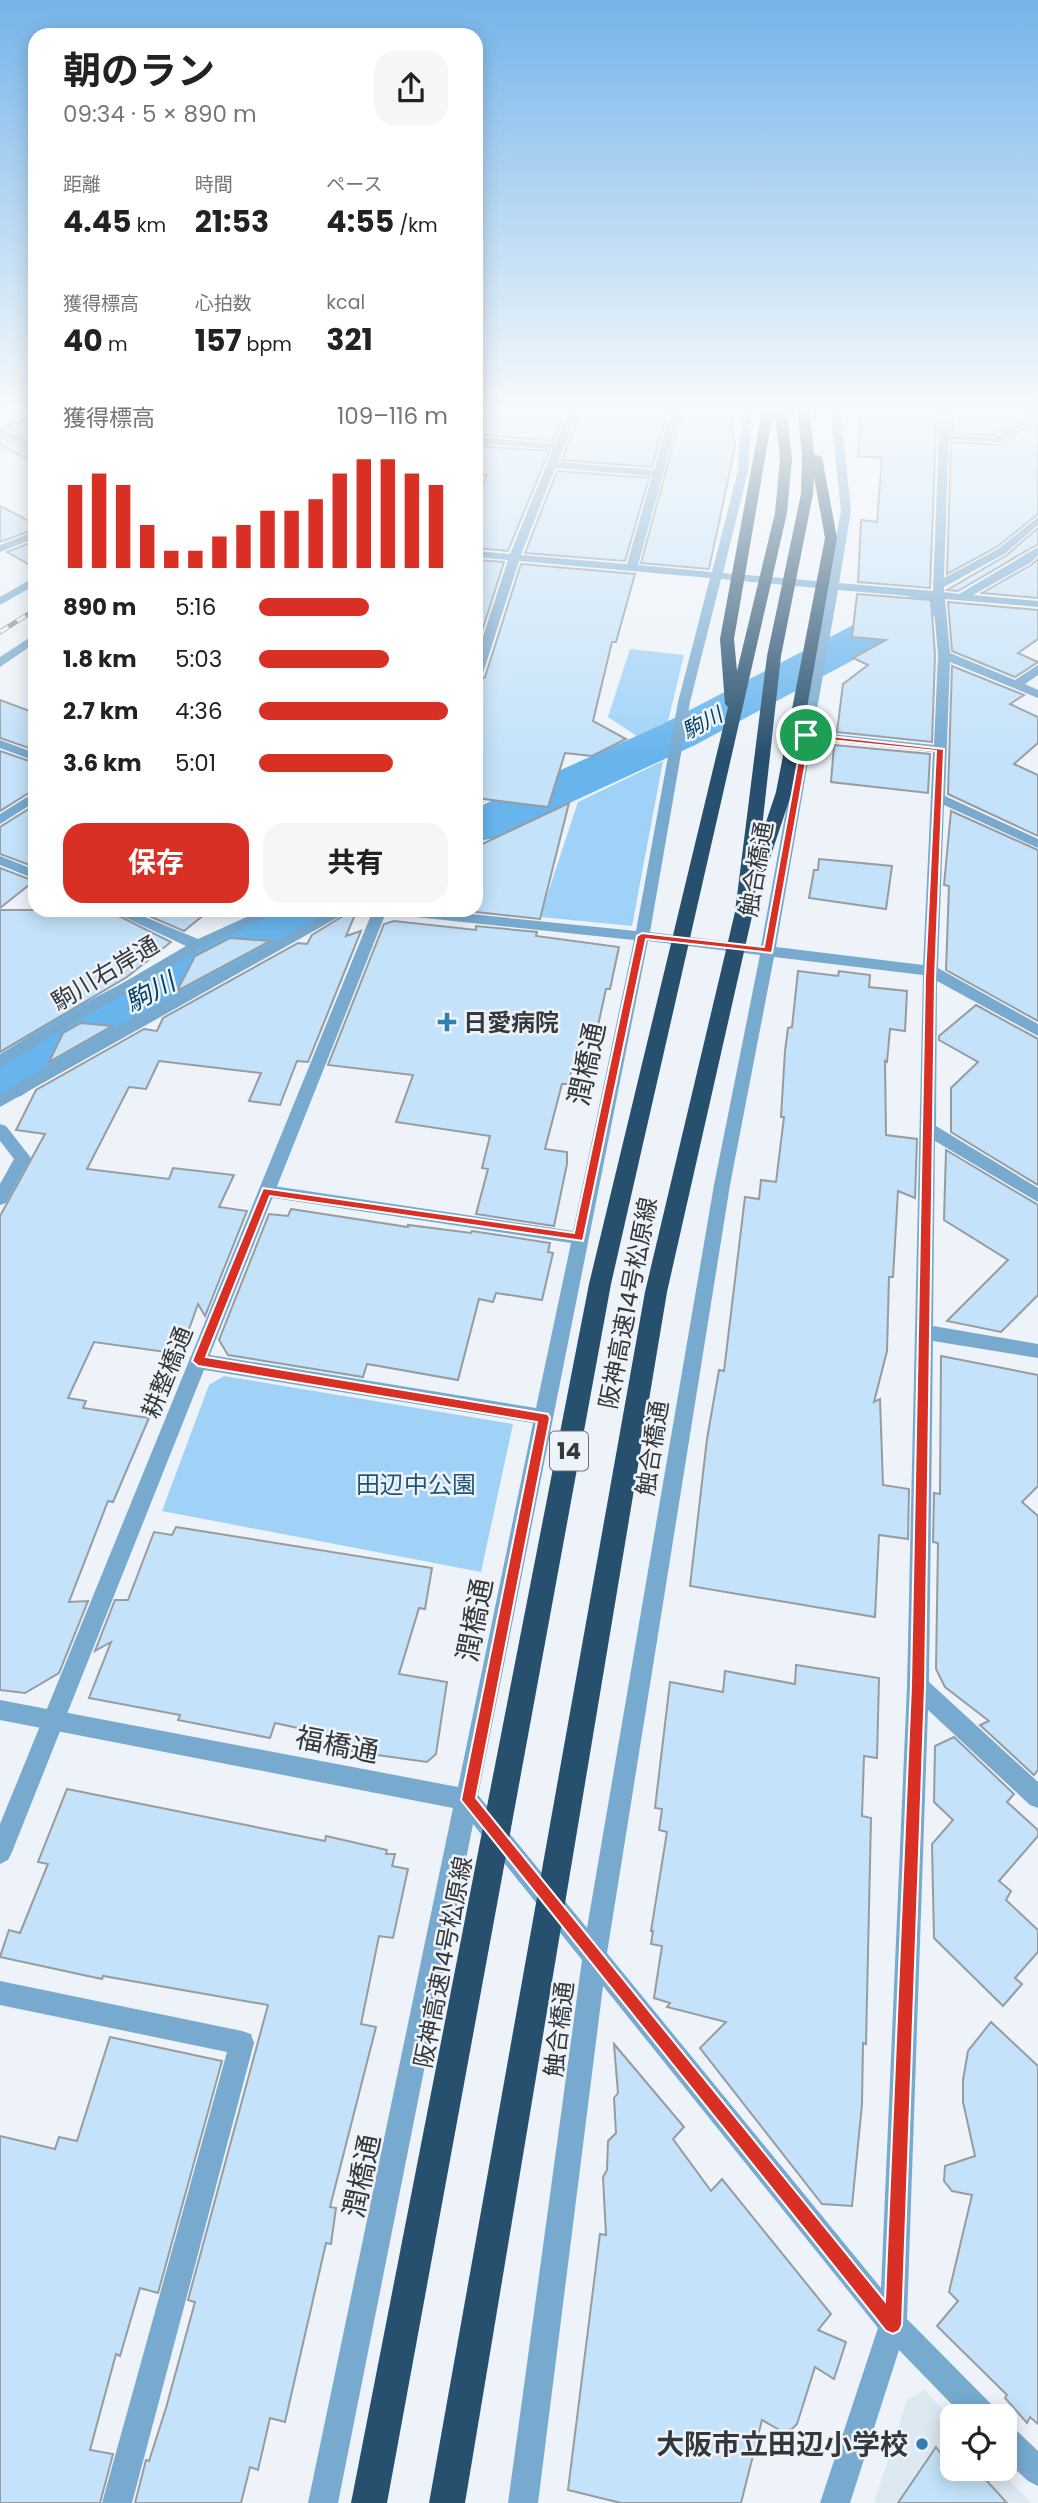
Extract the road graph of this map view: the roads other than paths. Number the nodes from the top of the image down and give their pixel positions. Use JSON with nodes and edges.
{"nodes":[{"id":1,"x":529,"y":522,"type":"edge"},
{"id":2,"x":645,"y":522,"type":"edge"},
{"id":3,"x":730,"y":522,"type":"edge"},
{"id":4,"x":748,"y":522,"type":"edge"},
{"id":5,"x":779,"y":522,"type":"edge"},
{"id":6,"x":801,"y":522,"type":"edge"},
{"id":7,"x":829,"y":522,"type":"edge"},
{"id":8,"x":843,"y":522,"type":"edge"},
{"id":9,"x":942,"y":522,"type":"edge"},
{"id":10,"x":1036,"y":522,"type":"edge"},
{"id":11,"x":28,"y":537,"type":"edge"},
{"id":12,"x":0,"y":549,"type":"edge"},
{"id":13,"x":1038,"y":550,"type":"edge"},
{"id":14,"x":483,"y":554,"type":"edge"},
{"id":15,"x":515,"y":556,"type":"junction"},
{"id":16,"x":632,"y":566,"type":"junction"},
{"id":17,"x":716,"y":574,"type":"junction"},
{"id":18,"x":28,"y":584,"type":"edge"},
{"id":19,"x":832,"y":586,"type":"junction"},
{"id":20,"x":939,"y":597,"type":"junction"},
{"id":21,"x":961,"y":597,"type":"junction"},
{"id":22,"x":0,"y":601,"type":"edge"},
{"id":23,"x":1038,"y":604,"type":"edge"},
{"id":24,"x":28,"y":643,"type":"edge"},
{"id":25,"x":483,"y":654,"type":"edge"},
{"id":26,"x":944,"y":655,"type":"junction"},
{"id":27,"x":0,"y":663,"type":"edge"},
{"id":28,"x":1038,"y":669,"type":"edge"},
{"id":29,"x":1016,"y":685,"type":"junction"},
{"id":30,"x":1038,"y":694,"type":"edge"},
{"id":31,"x":734,"y":724,"type":"junction"},
{"id":32,"x":806,"y":735,"type":"junction"},
{"id":33,"x":0,"y":744,"type":"edge"},
{"id":34,"x":940,"y":749,"type":"junction"},
{"id":35,"x":28,"y":754,"type":"edge"},
{"id":36,"x":937,"y":797,"type":"junction"},
{"id":37,"x":28,"y":801,"type":"edge"},
{"id":38,"x":0,"y":820,"type":"edge"},
{"id":39,"x":1038,"y":844,"type":"edge"},
{"id":40,"x":0,"y":860,"type":"edge"},
{"id":41,"x":28,"y":872,"type":"edge"},
{"id":42,"x":744,"y":912,"type":"junction"},
{"id":43,"x":132,"y":917,"type":"edge"},
{"id":44,"x":259,"y":917,"type":"edge"},
{"id":45,"x":331,"y":917,"type":"edge"},
{"id":46,"x":377,"y":917,"type":"edge"},
{"id":47,"x":456,"y":917,"type":"edge"},
{"id":48,"x":642,"y":936,"type":"junction"},
{"id":49,"x":198,"y":945,"type":"junction"},
{"id":50,"x":768,"y":950,"type":"junction"},
{"id":51,"x":931,"y":971,"type":"junction"},
{"id":52,"x":1038,"y":1031,"type":"edge"},
{"id":53,"x":0,"y":1062,"type":"edge"},
{"id":54,"x":0,"y":1101,"type":"edge"},
{"id":55,"x":0,"y":1130,"type":"edge"},
{"id":56,"x":930,"y":1130,"type":"junction"},
{"id":57,"x":267,"y":1191,"type":"junction"},
{"id":58,"x":1038,"y":1196,"type":"edge"},
{"id":59,"x":0,"y":1199,"type":"edge"},
{"id":60,"x":579,"y":1238,"type":"junction"},
{"id":61,"x":925,"y":1332,"type":"junction"},
{"id":62,"x":1038,"y":1352,"type":"edge"},
{"id":63,"x":198,"y":1361,"type":"junction"},
{"id":64,"x":544,"y":1418,"type":"junction"},
{"id":65,"x":918,"y":1686,"type":"junction"},
{"id":66,"x":0,"y":1710,"type":"edge"},
{"id":67,"x":53,"y":1722,"type":"junction"},
{"id":68,"x":1038,"y":1797,"type":"edge"},
{"id":69,"x":468,"y":1800,"type":"junction"},
{"id":70,"x":0,"y":1852,"type":"edge"},
{"id":71,"x":595,"y":1954,"type":"junction"},
{"id":72,"x":0,"y":1993,"type":"edge"},
{"id":73,"x":893,"y":2325,"type":"junction"},
{"id":74,"x":971,"y":2404,"type":"edge"},
{"id":75,"x":1017,"y":2451,"type":"edge"},
{"id":76,"x":1038,"y":2471,"type":"edge"},
{"id":77,"x":117,"y":2503,"type":"edge"},
{"id":78,"x":323,"y":2503,"type":"edge"},
{"id":79,"x":369,"y":2503,"type":"edge"},
{"id":80,"x":447,"y":2503,"type":"edge"},
{"id":81,"x":523,"y":2503,"type":"edge"},
{"id":82,"x":835,"y":2503,"type":"edge"}],
"edges":[{"from":1,"to":15,"type":"street"},
{"from":2,"to":16,"type":"street"},
{"from":3,"to":17,"type":"street"},
{"from":4,"to":31,"type":"highway"},
{"from":5,"to":31,"type":"highway","name":"阪神高速14号松原線","number":"14"},
{"from":6,"to":42,"type":"highway","name":"阪神高速14号松原線","number":"14"},
{"from":7,"to":42,"type":"highway"},
{"from":8,"to":19,"type":"street","name":"触合橋通"},
{"from":9,"to":20,"type":"street"},
{"from":10,"to":20,"type":"street"},
{"from":11,"to":12,"type":"street"},
{"from":13,"to":21,"type":"street"},
{"from":14,"to":15,"type":"street"},
{"from":15,"to":16,"type":"street"},
{"from":15,"to":25,"type":"street"},
{"from":16,"to":17,"type":"street"},
{"from":17,"to":19,"type":"street"},
{"from":17,"to":48,"type":"street","name":"潤橋通"},
{"from":18,"to":22,"type":"street"},
{"from":19,"to":20,"type":"street"},
{"from":19,"to":32,"type":"street","name":"触合橋通"},
{"from":20,"to":21,"type":"street"},
{"from":20,"to":26,"type":"street"},
{"from":21,"to":23,"type":"street"},
{"from":24,"to":27,"type":"street"},
{"from":26,"to":29,"type":"street"},
{"from":26,"to":34,"type":"street"},
{"from":28,"to":29,"type":"street"},
{"from":29,"to":30,"type":"street"},
{"from":31,"to":79,"type":"highway","name":"阪神高速14号松原線","number":"14"},
{"from":32,"to":34,"type":"street"},
{"from":32,"to":50,"type":"street","name":"触合橋通"},
{"from":33,"to":35,"type":"street"},
{"from":34,"to":36,"type":"street"},
{"from":36,"to":39,"type":"street"},
{"from":36,"to":51,"type":"street"},
{"from":37,"to":38,"type":"street"},
{"from":40,"to":41,"type":"street"},
{"from":42,"to":80,"type":"highway","name":"阪神高速14号松原線","number":"14"},
{"from":43,"to":49,"type":"street"},
{"from":44,"to":49,"type":"street","name":"駒川右岸通"},
{"from":45,"to":54,"type":"street"},
{"from":46,"to":57,"type":"street","name":"耕整橋通"},
{"from":47,"to":48,"type":"street"},
{"from":48,"to":50,"type":"street"},
{"from":48,"to":60,"type":"street","name":"潤橋通"},
{"from":49,"to":53,"type":"street","name":"駒川右岸通"},
{"from":50,"to":51,"type":"street"},
{"from":50,"to":71,"type":"street","name":"触合橋通"},
{"from":51,"to":52,"type":"street"},
{"from":51,"to":56,"type":"street"},
{"from":55,"to":59,"type":"street"},
{"from":56,"to":58,"type":"street"},
{"from":56,"to":61,"type":"street"},
{"from":57,"to":60,"type":"street"},
{"from":57,"to":63,"type":"street","name":"耕整橋通"},
{"from":60,"to":64,"type":"street","name":"潤橋通"},
{"from":61,"to":62,"type":"street"},
{"from":61,"to":65,"type":"street"},
{"from":63,"to":64,"type":"street"},
{"from":63,"to":67,"type":"street","name":"耕整橋通"},
{"from":64,"to":69,"type":"street","name":"潤橋通"},
{"from":65,"to":68,"type":"street"},
{"from":65,"to":73,"type":"street"},
{"from":66,"to":67,"type":"street","name":"福橋通"},
{"from":67,"to":69,"type":"street","name":"福橋通"},
{"from":67,"to":70,"type":"street","name":"耕整橋通"},
{"from":69,"to":71,"type":"street"},
{"from":69,"to":78,"type":"street","name":"潤橋通"},
{"from":71,"to":73,"type":"street"},
{"from":71,"to":81,"type":"street","name":"触合橋通"},
{"from":72,"to":77,"type":"street"},
{"from":73,"to":74,"type":"street"},
{"from":73,"to":82,"type":"street"},
{"from":75,"to":76,"type":"street"}]}
